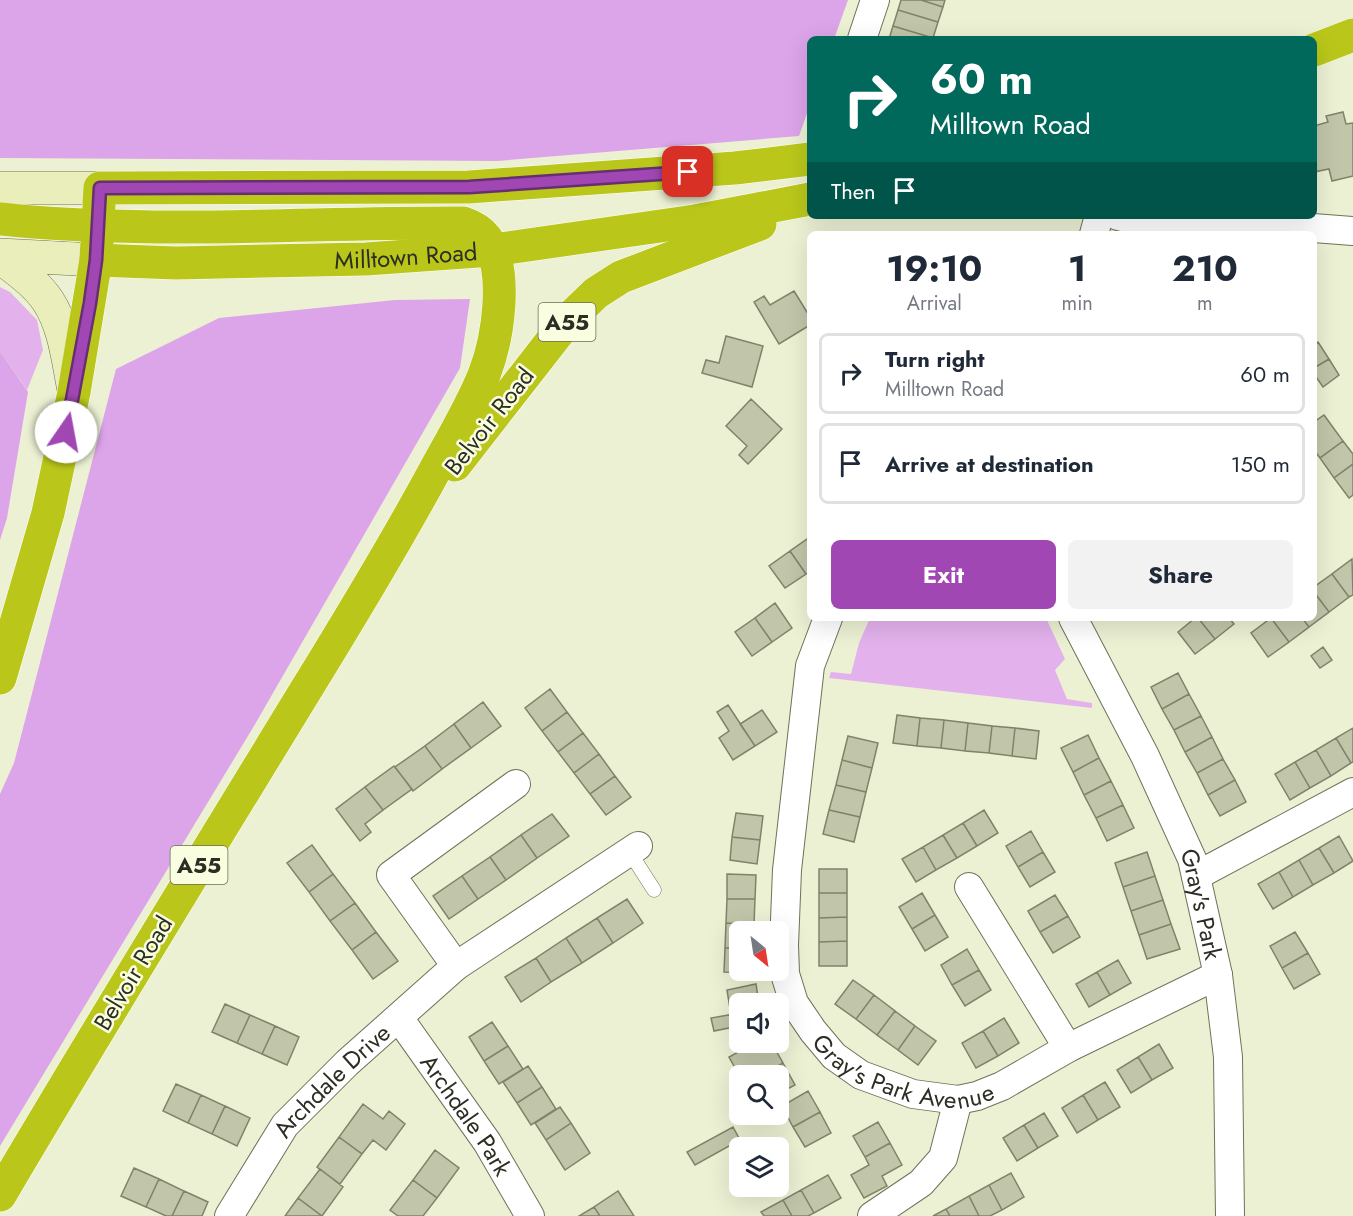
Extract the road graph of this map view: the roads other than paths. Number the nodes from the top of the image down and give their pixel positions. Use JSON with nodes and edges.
{"nodes":[{"id":1,"x":875,"y":0,"type":"edge"},
{"id":2,"x":1353,"y":35,"type":"edge"},
{"id":3,"x":863,"y":36,"type":"edge"},
{"id":4,"x":1317,"y":49,"type":"edge"},
{"id":5,"x":807,"y":159,"type":"edge"},
{"id":6,"x":0,"y":188,"type":"edge"},
{"id":7,"x":100,"y":188,"type":"junction"},
{"id":8,"x":807,"y":200,"type":"edge"},
{"id":9,"x":807,"y":207,"type":"edge"},
{"id":10,"x":0,"y":219,"type":"edge"},
{"id":11,"x":1130,"y":219,"type":"edge"},
{"id":12,"x":98,"y":225,"type":"junction"},
{"id":13,"x":1353,"y":231,"type":"edge"},
{"id":14,"x":493,"y":250,"type":"junction"},
{"id":15,"x":0,"y":256,"type":"edge"},
{"id":16,"x":96,"y":260,"type":"junction"},
{"id":17,"x":74,"y":392,"type":"junction"},
{"id":18,"x":399,"y":537,"type":"junction"},
{"id":19,"x":827,"y":621,"type":"edge"},
{"id":20,"x":1075,"y":621,"type":"edge"},
{"id":21,"x":0,"y":678,"type":"edge"},
{"id":22,"x":516,"y":784,"type":"dead end"},
{"id":23,"x":1353,"y":792,"type":"edge"},
{"id":24,"x":634,"y":848,"type":"joint"},
{"id":25,"x":1196,"y":876,"type":"junction"},
{"id":26,"x":969,"y":887,"type":"dead end"},
{"id":27,"x":654,"y":890,"type":"dead end"},
{"id":28,"x":456,"y":966,"type":"junction"},
{"id":29,"x":1218,"y":975,"type":"junction"},
{"id":30,"x":399,"y":1018,"type":"junction"},
{"id":31,"x":1068,"y":1048,"type":"junction"},
{"id":32,"x":958,"y":1100,"type":"junction"},
{"id":33,"x":0,"y":1195,"type":"edge"},
{"id":34,"x":230,"y":1216,"type":"edge"},
{"id":35,"x":530,"y":1216,"type":"edge"},
{"id":36,"x":872,"y":1216,"type":"edge"},
{"id":37,"x":1230,"y":1216,"type":"edge"}],
"edges":[{"from":1,"to":3,"type":"street"},
{"from":2,"to":4,"type":"highway"},
{"from":5,"to":7,"type":"highway"},
{"from":6,"to":7,"type":"main road"},
{"from":7,"to":12,"type":"highway"},
{"from":8,"to":14,"type":"highway","name":"Milltown Road"},
{"from":9,"to":18,"type":"highway","name":"Belvoir Road","number":"A55"},
{"from":10,"to":12,"type":"highway"},
{"from":11,"to":13,"type":"street"},
{"from":12,"to":14,"type":"highway"},
{"from":12,"to":16,"type":"highway"},
{"from":14,"to":16,"type":"highway","name":"Milltown Road"},
{"from":14,"to":18,"type":"highway","name":"Belvoir Road","number":"A55"},
{"from":15,"to":16,"type":"main road","name":"Milltown Road"},
{"from":15,"to":17,"type":"main road"},
{"from":16,"to":17,"type":"highway"},
{"from":17,"to":21,"type":"highway"},
{"from":18,"to":33,"type":"highway","name":"Belvoir Road","number":"A55"},
{"from":19,"to":32,"type":"street","name":"Gray's Park Avenue"},
{"from":20,"to":25,"type":"street","name":"Gray's Park"},
{"from":22,"to":28,"type":"street"},
{"from":23,"to":25,"type":"street"},
{"from":24,"to":27,"type":"lane"},
{"from":24,"to":28,"type":"street","name":"Archdale Drive"},
{"from":25,"to":29,"type":"street","name":"Gray's Park"},
{"from":26,"to":31,"type":"street"},
{"from":28,"to":30,"type":"street","name":"Archdale Drive"},
{"from":29,"to":31,"type":"street","name":"Gray's Park Avenue"},
{"from":29,"to":37,"type":"street","name":"Gray's Park"},
{"from":30,"to":34,"type":"street","name":"Archdale Drive"},
{"from":30,"to":35,"type":"street","name":"Archdale Park"},
{"from":31,"to":32,"type":"street","name":"Gray's Park Avenue"},
{"from":32,"to":36,"type":"street"}]}
